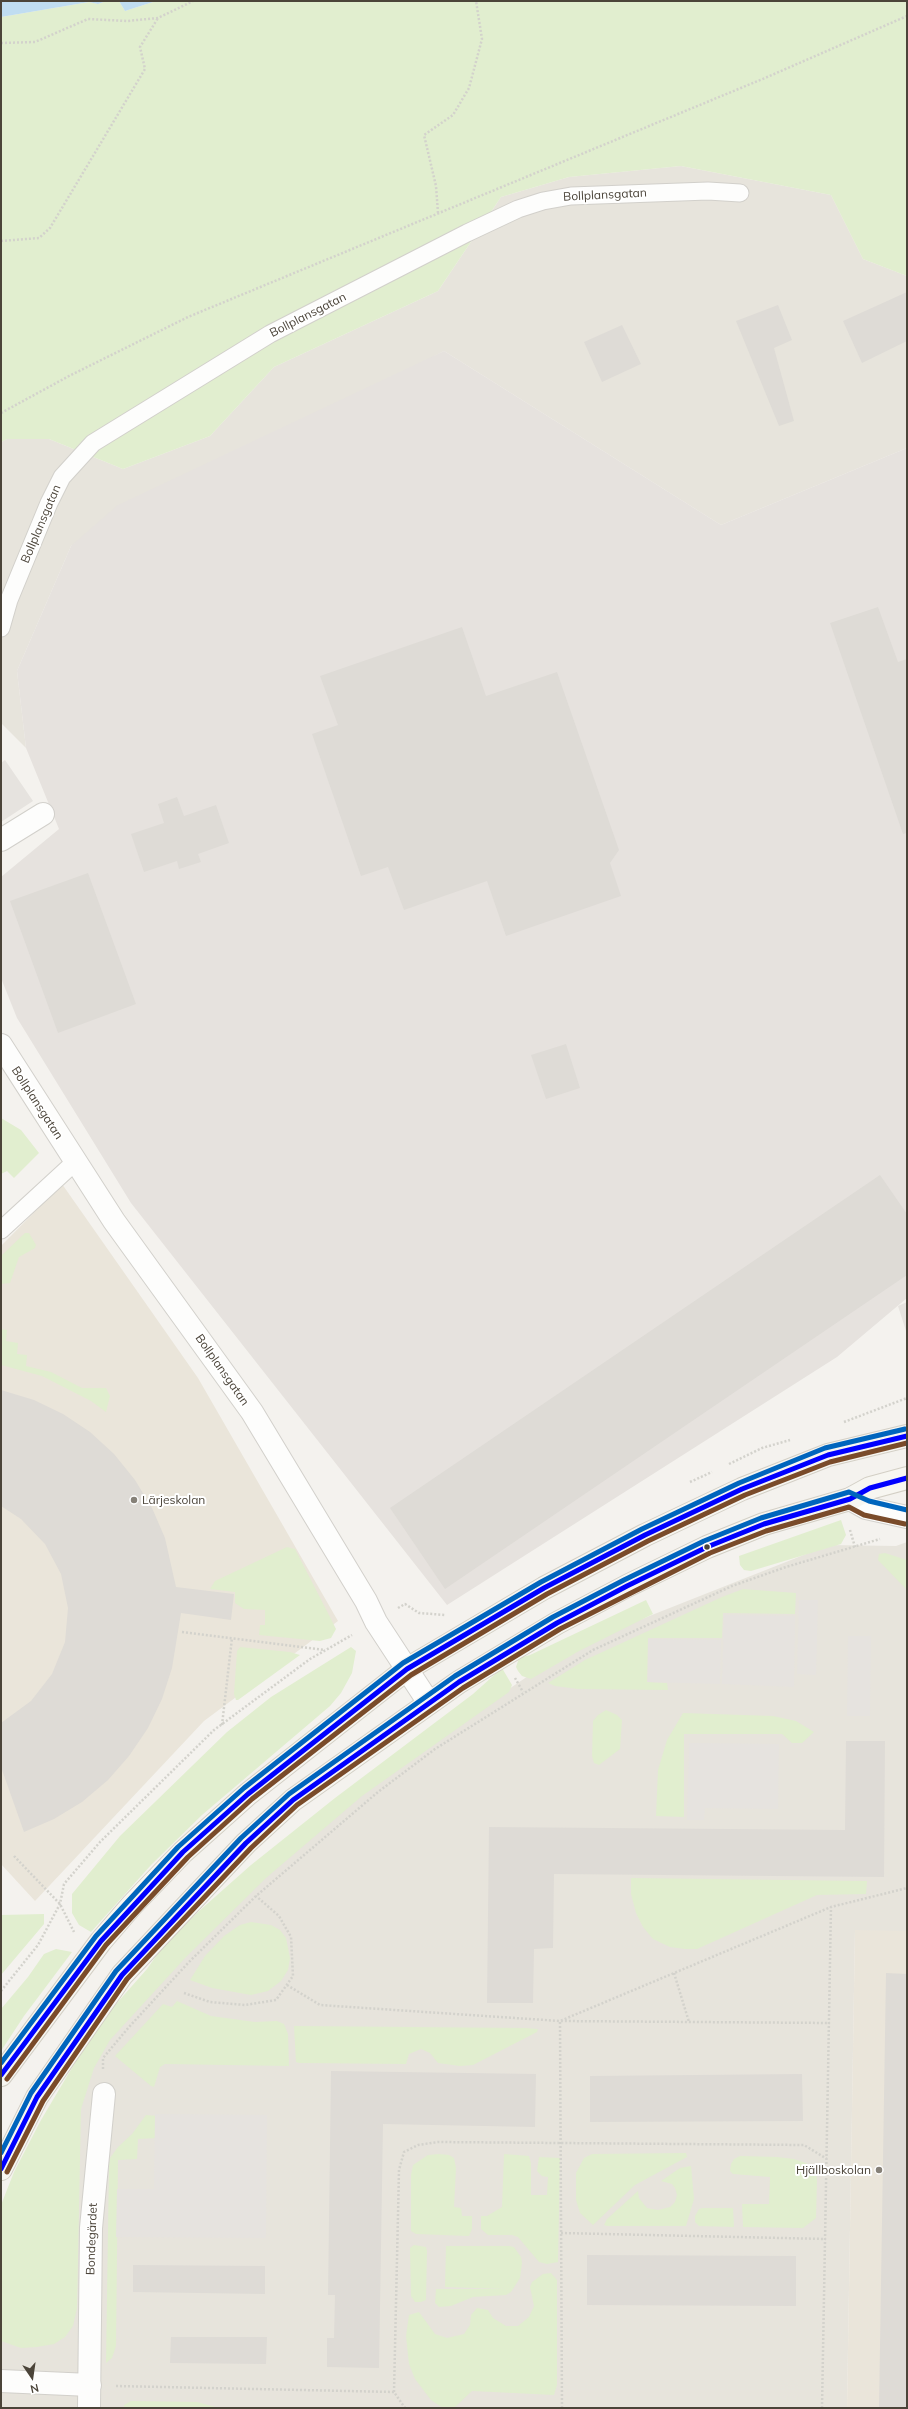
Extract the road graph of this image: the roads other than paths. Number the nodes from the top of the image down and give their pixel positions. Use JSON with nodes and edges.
{"nodes":[{"id":1,"x":740,"y":193,"type":"dead end"},
{"id":2,"x":1,"y":628,"type":"edge"},
{"id":3,"x":43,"y":814,"type":"dead end"},
{"id":4,"x":1,"y":840,"type":"edge"},
{"id":5,"x":1,"y":1045,"type":"edge"},
{"id":6,"x":76,"y":1162,"type":"junction"},
{"id":7,"x":1,"y":1230,"type":"edge"},
{"id":8,"x":907,"y":1436,"type":"edge"},
{"id":9,"x":907,"y":1478,"type":"edge"},
{"id":10,"x":850,"y":1499,"type":"junction"},
{"id":11,"x":907,"y":1517,"type":"edge"},
{"id":12,"x":406,"y":1669,"type":"junction"},
{"id":13,"x":429,"y":1704,"type":"junction"},
{"id":14,"x":1,"y":2075,"type":"edge"},
{"id":15,"x":104,"y":2094,"type":"road end"},
{"id":16,"x":1,"y":2169,"type":"edge"},
{"id":17,"x":1,"y":2381,"type":"edge"},
{"id":18,"x":90,"y":2385,"type":"junction"},
{"id":19,"x":89,"y":2408,"type":"edge"}],
"edges":[{"from":1,"to":2,"type":"lane","name":"Bollplansgatan"},
{"from":3,"to":4,"type":"street"},
{"from":5,"to":6,"type":"street","name":"Bollplansgatan"},
{"from":6,"to":7,"type":"lane"},
{"from":6,"to":12,"type":"street","name":"Bollplansgatan"},
{"from":8,"to":12,"type":"main road"},
{"from":9,"to":10,"type":"main road"},
{"from":10,"to":11,"type":"street"},
{"from":10,"to":13,"type":"main road"},
{"from":12,"to":13,"type":"street","name":"Bollplansgatan"},
{"from":12,"to":14,"type":"main road"},
{"from":13,"to":16,"type":"main road"},
{"from":15,"to":18,"type":"street","name":"Bondegärdet"},
{"from":17,"to":18,"type":"street"},
{"from":18,"to":19,"type":"street","name":"Bondegärdet"}]}
